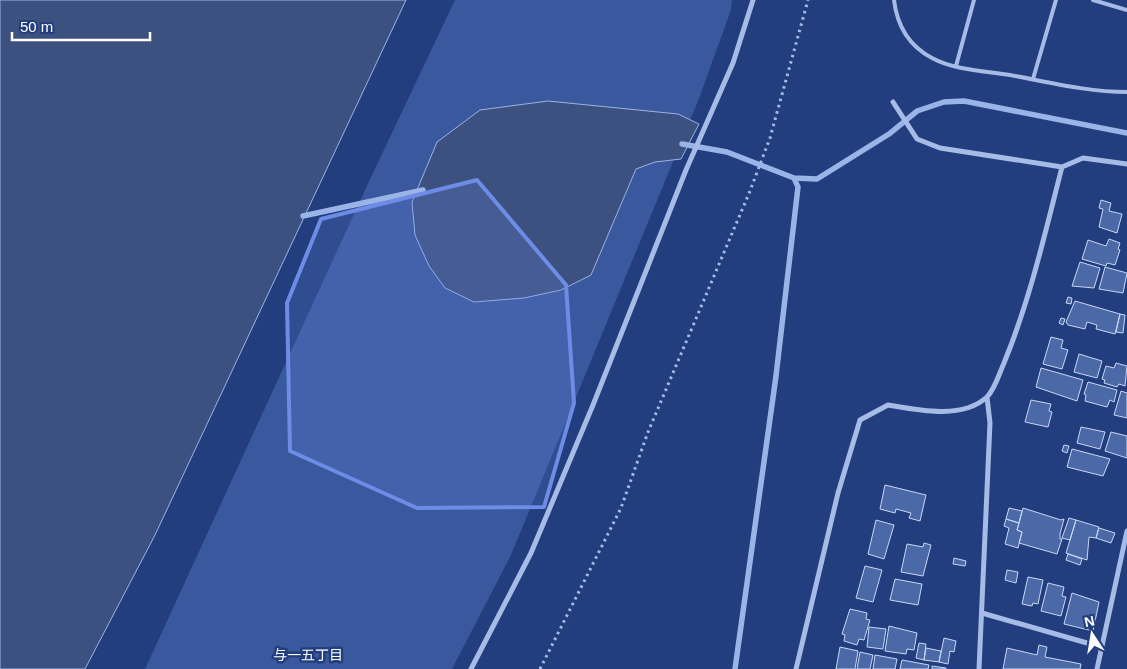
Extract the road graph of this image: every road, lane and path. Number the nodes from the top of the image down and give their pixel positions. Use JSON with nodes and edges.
{"nodes":[{"id":1,"x":753,"y":0,"type":"edge"},
{"id":2,"x":808,"y":0,"type":"edge"},
{"id":3,"x":894,"y":0,"type":"edge"},
{"id":4,"x":974,"y":0,"type":"edge"},
{"id":5,"x":1056,"y":0,"type":"edge"},
{"id":6,"x":1093,"y":0,"type":"edge"},
{"id":7,"x":1127,"y":10,"type":"edge"},
{"id":8,"x":956,"y":66,"type":"junction"},
{"id":9,"x":1033,"y":79,"type":"junction"},
{"id":10,"x":1127,"y":92,"type":"edge"},
{"id":11,"x":893,"y":102,"type":"dead end"},
{"id":12,"x":1127,"y":164,"type":"edge"},
{"id":13,"x":1062,"y":167,"type":"junction"},
{"id":14,"x":987,"y":397,"type":"junction"},
{"id":15,"x":1127,"y":531,"type":"edge"},
{"id":16,"x":1125,"y":548,"type":"edge"},
{"id":17,"x":982,"y":613,"type":"junction"},
{"id":18,"x":1101,"y":647,"type":"junction"},
{"id":19,"x":471,"y":669,"type":"edge"},
{"id":20,"x":540,"y":669,"type":"edge"},
{"id":21,"x":796,"y":669,"type":"edge"},
{"id":22,"x":979,"y":669,"type":"edge"},
{"id":23,"x":1097,"y":669,"type":"edge"}],
"edges":[{"from":1,"to":19,"type":"street"},
{"from":2,"to":20,"type":"path"},
{"from":3,"to":8,"type":"lane"},
{"from":4,"to":8,"type":"lane"},
{"from":5,"to":9,"type":"lane"},
{"from":6,"to":7,"type":"lane"},
{"from":8,"to":9,"type":"lane"},
{"from":9,"to":10,"type":"lane"},
{"from":11,"to":13,"type":"street"},
{"from":12,"to":13,"type":"street"},
{"from":13,"to":14,"type":"street"},
{"from":14,"to":17,"type":"street"},
{"from":14,"to":21,"type":"street"},
{"from":15,"to":16,"type":"street"},
{"from":16,"to":18,"type":"street"},
{"from":17,"to":18,"type":"street"},
{"from":17,"to":22,"type":"street"},
{"from":18,"to":23,"type":"street"}]}
